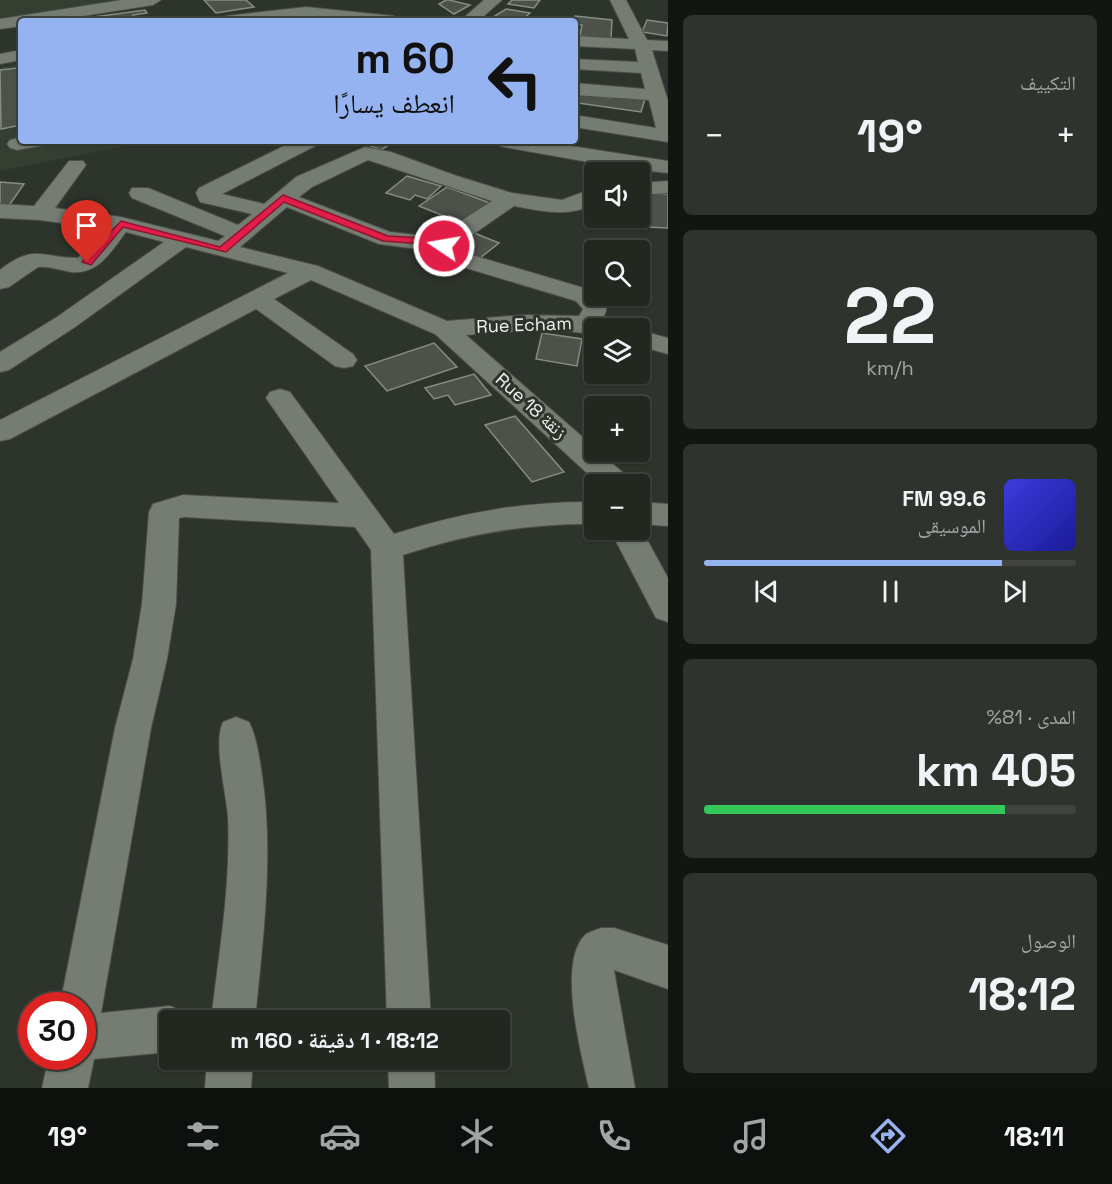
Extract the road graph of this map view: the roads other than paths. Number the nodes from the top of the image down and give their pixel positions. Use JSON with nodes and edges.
{"nodes":[{"id":1,"x":153,"y":0,"type":"edge"},
{"id":2,"x":494,"y":0,"type":"edge"},
{"id":3,"x":618,"y":0,"type":"edge"},
{"id":4,"x":38,"y":18,"type":"edge"},
{"id":5,"x":253,"y":18,"type":"edge"},
{"id":6,"x":363,"y":18,"type":"edge"},
{"id":7,"x":472,"y":18,"type":"edge"},
{"id":8,"x":18,"y":21,"type":"edge"},
{"id":9,"x":0,"y":24,"type":"edge"},
{"id":10,"x":578,"y":41,"type":"edge"},
{"id":11,"x":642,"y":45,"type":"junction"},
{"id":12,"x":668,"y":46,"type":"edge"},
{"id":13,"x":18,"y":56,"type":"edge"},
{"id":14,"x":0,"y":59,"type":"edge"},
{"id":15,"x":578,"y":64,"type":"edge"},
{"id":16,"x":647,"y":68,"type":"junction"},
{"id":17,"x":578,"y":89,"type":"edge"},
{"id":18,"x":656,"y":95,"type":"junction"},
{"id":19,"x":578,"y":122,"type":"edge"},
{"id":20,"x":668,"y":135,"type":"edge"},
{"id":21,"x":303,"y":144,"type":"edge"},
{"id":22,"x":346,"y":144,"type":"edge"},
{"id":23,"x":524,"y":144,"type":"edge"},
{"id":24,"x":365,"y":153,"type":"junction"},
{"id":25,"x":264,"y":162,"type":"junction"},
{"id":26,"x":76,"y":165,"type":"dead end"},
{"id":27,"x":668,"y":167,"type":"edge"},
{"id":28,"x":304,"y":182,"type":"junction"},
{"id":29,"x":668,"y":187,"type":"edge"},
{"id":30,"x":650,"y":188,"type":"edge"},
{"id":31,"x":140,"y":193,"type":"dead end"},
{"id":32,"x":510,"y":199,"type":"junction"},
{"id":33,"x":584,"y":200,"type":"edge"},
{"id":34,"x":275,"y":204,"type":"junction"},
{"id":35,"x":0,"y":211,"type":"edge"},
{"id":36,"x":40,"y":213,"type":"junction"},
{"id":37,"x":121,"y":224,"type":"junction"},
{"id":38,"x":240,"y":234,"type":"junction"},
{"id":39,"x":181,"y":240,"type":"junction"},
{"id":40,"x":444,"y":246,"type":"junction"},
{"id":41,"x":222,"y":250,"type":"junction"},
{"id":42,"x":310,"y":271,"type":"junction"},
{"id":43,"x":0,"y":282,"type":"edge"},
{"id":44,"x":257,"y":298,"type":"junction"},
{"id":45,"x":596,"y":318,"type":"edge"},
{"id":46,"x":584,"y":321,"type":"edge"},
{"id":47,"x":444,"y":329,"type":"junction"},
{"id":48,"x":650,"y":341,"type":"edge"},
{"id":49,"x":668,"y":346,"type":"edge"},
{"id":50,"x":344,"y":360,"type":"dead end"},
{"id":51,"x":0,"y":364,"type":"edge"},
{"id":52,"x":280,"y":398,"type":"dead end"},
{"id":53,"x":0,"y":432,"type":"edge"},
{"id":54,"x":606,"y":474,"type":"edge"},
{"id":55,"x":584,"y":513,"type":"edge"},
{"id":56,"x":366,"y":516,"type":"junction"},
{"id":57,"x":650,"y":538,"type":"edge"},
{"id":58,"x":387,"y":548,"type":"junction"},
{"id":59,"x":668,"y":609,"type":"edge"},
{"id":60,"x":236,"y":733,"type":"dead end"},
{"id":61,"x":668,"y":967,"type":"edge"},
{"id":62,"x":84,"y":992,"type":"edge"},
{"id":63,"x":234,"y":1010,"type":"edge"},
{"id":64,"x":409,"y":1010,"type":"edge"},
{"id":65,"x":159,"y":1030,"type":"edge"},
{"id":66,"x":96,"y":1037,"type":"edge"},
{"id":67,"x":69,"y":1070,"type":"edge"},
{"id":68,"x":229,"y":1070,"type":"edge"},
{"id":69,"x":411,"y":1070,"type":"edge"},
{"id":70,"x":65,"y":1088,"type":"edge"},
{"id":71,"x":228,"y":1088,"type":"edge"},
{"id":72,"x":412,"y":1088,"type":"edge"},
{"id":73,"x":612,"y":1088,"type":"edge"}],
"edges":[{"from":1,"to":4,"type":"street"},
{"from":2,"to":7,"type":"street"},
{"from":3,"to":11,"type":"street"},
{"from":5,"to":6,"type":"street"},
{"from":8,"to":9,"type":"street"},
{"from":10,"to":11,"type":"street"},
{"from":11,"to":12,"type":"street"},
{"from":11,"to":16,"type":"street"},
{"from":13,"to":14,"type":"street"},
{"from":15,"to":16,"type":"street"},
{"from":16,"to":18,"type":"street"},
{"from":17,"to":18,"type":"street"},
{"from":18,"to":20,"type":"street"},
{"from":19,"to":20,"type":"street"},
{"from":21,"to":25,"type":"street"},
{"from":22,"to":24,"type":"street"},
{"from":23,"to":27,"type":"street"},
{"from":24,"to":28,"type":"street"},
{"from":24,"to":32,"type":"street"},
{"from":25,"to":28,"type":"street"},
{"from":25,"to":34,"type":"street"},
{"from":26,"to":36,"type":"street"},
{"from":28,"to":34,"type":"street"},
{"from":29,"to":30,"type":"street"},
{"from":31,"to":38,"type":"street"},
{"from":32,"to":33,"type":"street"},
{"from":32,"to":40,"type":"street"},
{"from":34,"to":38,"type":"street"},
{"from":34,"to":40,"type":"street"},
{"from":35,"to":36,"type":"street"},
{"from":36,"to":37,"type":"street"},
{"from":37,"to":39,"type":"street"},
{"from":37,"to":43,"type":"street"},
{"from":38,"to":41,"type":"street"},
{"from":39,"to":41,"type":"street"},
{"from":39,"to":51,"type":"street"},
{"from":40,"to":45,"type":"street"},
{"from":41,"to":42,"type":"street"},
{"from":42,"to":44,"type":"street"},
{"from":42,"to":47,"type":"street"},
{"from":44,"to":50,"type":"street"},
{"from":44,"to":53,"type":"street"},
{"from":46,"to":47,"type":"street","name":"Rue Echam"},
{"from":47,"to":54,"type":"street","name":"Rue 18 زنقة"},
{"from":48,"to":49,"type":"street"},
{"from":52,"to":56,"type":"street"},
{"from":55,"to":58,"type":"street"},
{"from":56,"to":58,"type":"street"},
{"from":56,"to":62,"type":"street"},
{"from":57,"to":59,"type":"street"},
{"from":58,"to":64,"type":"street"},
{"from":60,"to":63,"type":"street"},
{"from":61,"to":73,"type":"street"},
{"from":65,"to":66,"type":"street"},
{"from":67,"to":70,"type":"street"},
{"from":68,"to":71,"type":"street"},
{"from":69,"to":72,"type":"street"}]}
